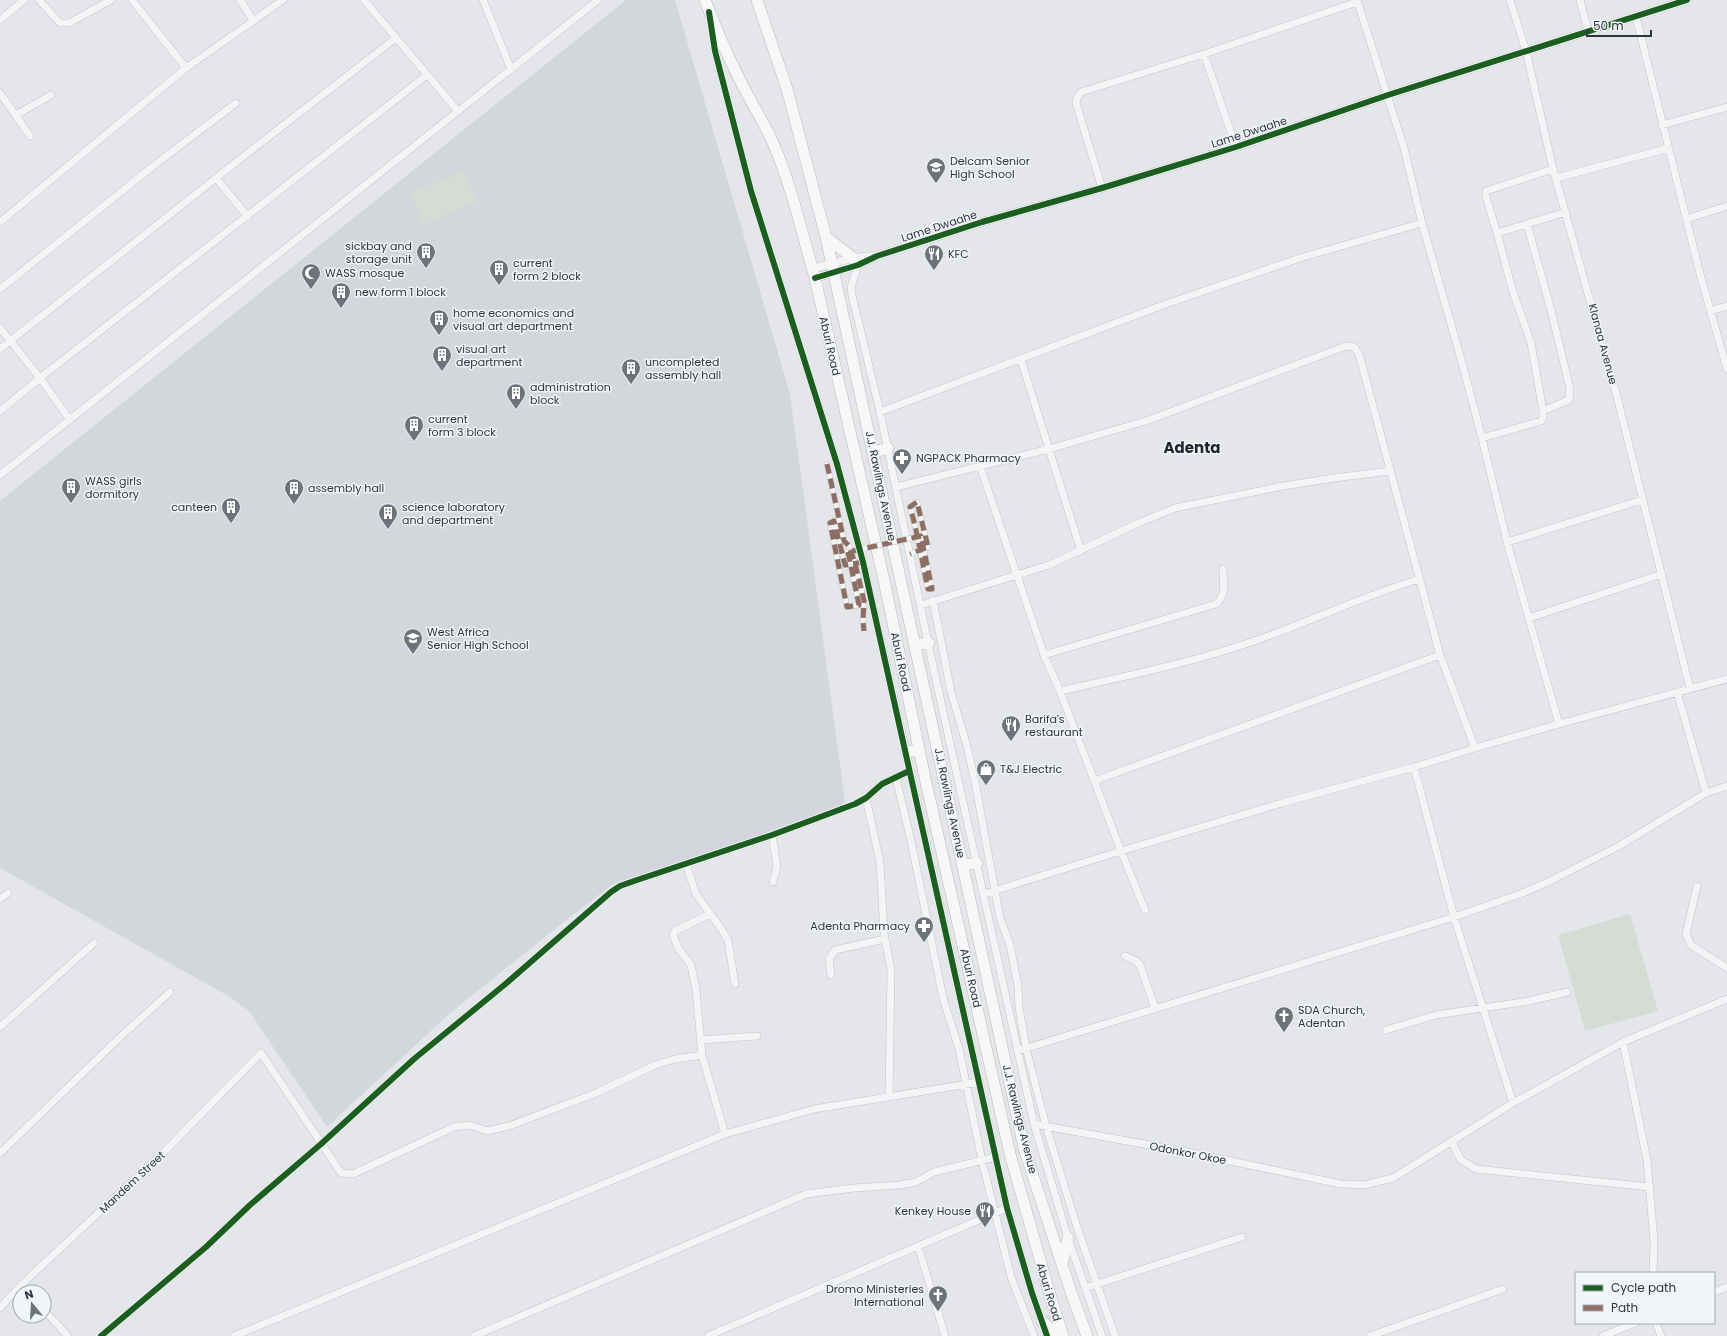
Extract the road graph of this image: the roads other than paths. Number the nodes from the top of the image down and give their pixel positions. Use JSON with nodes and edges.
{"nodes":[{"id":1,"x":24,"y":0,"type":"edge"},
{"id":2,"x":39,"y":0,"type":"edge"},
{"id":3,"x":111,"y":0,"type":"edge"},
{"id":4,"x":132,"y":0,"type":"edge"},
{"id":5,"x":240,"y":0,"type":"edge"},
{"id":6,"x":283,"y":0,"type":"edge"},
{"id":7,"x":364,"y":0,"type":"edge"},
{"id":8,"x":483,"y":0,"type":"edge"},
{"id":9,"x":705,"y":0,"type":"edge"},
{"id":10,"x":758,"y":0,"type":"edge"},
{"id":11,"x":1510,"y":0,"type":"edge"},
{"id":12,"x":1580,"y":0,"type":"edge"},
{"id":13,"x":1687,"y":0,"type":"edge"},
{"id":14,"x":594,"y":1,"type":"edge"},
{"id":15,"x":1357,"y":1,"type":"edge"},
{"id":16,"x":709,"y":12,"type":"junction"},
{"id":17,"x":1636,"y":17,"type":"junction"},
{"id":18,"x":0,"y":20,"type":"edge"},
{"id":19,"x":253,"y":20,"type":"junction"},
{"id":20,"x":1588,"y":31,"type":"junction"},
{"id":21,"x":396,"y":38,"type":"junction"},
{"id":22,"x":1526,"y":51,"type":"junction"},
{"id":23,"x":1204,"y":54,"type":"junction"},
{"id":24,"x":186,"y":68,"type":"junction"},
{"id":25,"x":511,"y":69,"type":"junction"},
{"id":26,"x":427,"y":75,"type":"junction"},
{"id":27,"x":0,"y":93,"type":"edge"},
{"id":28,"x":51,"y":95,"type":"dead end"},
{"id":29,"x":1388,"y":95,"type":"junction"},
{"id":30,"x":6,"y":102,"type":"junction"},
{"id":31,"x":236,"y":103,"type":"dead end"},
{"id":32,"x":0,"y":107,"type":"edge"},
{"id":33,"x":1727,"y":107,"type":"edge"},
{"id":34,"x":458,"y":111,"type":"junction"},
{"id":35,"x":16,"y":115,"type":"junction"},
{"id":36,"x":1662,"y":125,"type":"junction"},
{"id":37,"x":30,"y":136,"type":"dead end"},
{"id":38,"x":1236,"y":148,"type":"junction"},
{"id":39,"x":1669,"y":148,"type":"junction"},
{"id":40,"x":1553,"y":169,"type":"junction"},
{"id":41,"x":216,"y":178,"type":"junction"},
{"id":42,"x":1556,"y":178,"type":"junction"},
{"id":43,"x":1102,"y":188,"type":"junction"},
{"id":44,"x":1727,"y":206,"type":"edge"},
{"id":45,"x":1566,"y":212,"type":"junction"},
{"id":46,"x":248,"y":217,"type":"junction"},
{"id":47,"x":1686,"y":218,"type":"junction"},
{"id":48,"x":0,"y":222,"type":"edge"},
{"id":49,"x":1422,"y":223,"type":"junction"},
{"id":50,"x":1527,"y":224,"type":"junction"},
{"id":51,"x":1497,"y":232,"type":"junction"},
{"id":52,"x":826,"y":237,"type":"junction"},
{"id":53,"x":855,"y":262,"type":"junction"},
{"id":54,"x":833,"y":268,"type":"junction"},
{"id":55,"x":814,"y":274,"type":"junction"},
{"id":56,"x":0,"y":289,"type":"edge"},
{"id":57,"x":1727,"y":306,"type":"edge"},
{"id":58,"x":1710,"y":311,"type":"junction"},
{"id":59,"x":0,"y":328,"type":"edge"},
{"id":60,"x":10,"y":341,"type":"junction"},
{"id":61,"x":0,"y":349,"type":"edge"},
{"id":62,"x":1021,"y":360,"type":"junction"},
{"id":63,"x":1727,"y":369,"type":"edge"},
{"id":64,"x":40,"y":378,"type":"junction"},
{"id":65,"x":0,"y":411,"type":"edge"},
{"id":66,"x":1543,"y":411,"type":"junction"},
{"id":67,"x":880,"y":412,"type":"junction"},
{"id":68,"x":70,"y":420,"type":"junction"},
{"id":69,"x":1482,"y":438,"type":"junction"},
{"id":70,"x":888,"y":448,"type":"junction"},
{"id":71,"x":1049,"y":449,"type":"junction"},
{"id":72,"x":874,"y":452,"type":"junction"},
{"id":73,"x":827,"y":464,"type":"dead end"},
{"id":74,"x":980,"y":466,"type":"junction"},
{"id":75,"x":1390,"y":471,"type":"junction"},
{"id":76,"x":0,"y":475,"type":"edge"},
{"id":77,"x":896,"y":487,"type":"junction"},
{"id":78,"x":1642,"y":500,"type":"junction"},
{"id":79,"x":1507,"y":542,"type":"junction"},
{"id":80,"x":1081,"y":551,"type":"junction"},
{"id":81,"x":910,"y":554,"type":"junction"},
{"id":82,"x":859,"y":563,"type":"junction"},
{"id":83,"x":1223,"y":569,"type":"dead end"},
{"id":84,"x":1662,"y":574,"type":"junction"},
{"id":85,"x":1016,"y":575,"type":"junction"},
{"id":86,"x":1420,"y":579,"type":"junction"},
{"id":87,"x":933,"y":600,"type":"junction"},
{"id":88,"x":921,"y":605,"type":"junction"},
{"id":89,"x":1529,"y":618,"type":"junction"},
{"id":90,"x":864,"y":631,"type":"dead end"},
{"id":91,"x":929,"y":643,"type":"junction"},
{"id":92,"x":915,"y":645,"type":"junction"},
{"id":93,"x":1044,"y":655,"type":"junction"},
{"id":94,"x":1440,"y":655,"type":"junction"},
{"id":95,"x":1727,"y":679,"type":"edge"},
{"id":96,"x":1690,"y":688,"type":"junction"},
{"id":97,"x":1060,"y":691,"type":"junction"},
{"id":98,"x":1677,"y":692,"type":"junction"},
{"id":99,"x":1559,"y":724,"type":"junction"},
{"id":100,"x":1475,"y":748,"type":"junction"},
{"id":101,"x":919,"y":750,"type":"junction"},
{"id":102,"x":906,"y":752,"type":"junction"},
{"id":103,"x":1414,"y":767,"type":"junction"},
{"id":104,"x":910,"y":771,"type":"junction"},
{"id":105,"x":896,"y":778,"type":"junction"},
{"id":106,"x":1094,"y":781,"type":"junction"},
{"id":107,"x":1727,"y":786,"type":"edge"},
{"id":108,"x":1706,"y":793,"type":"junction"},
{"id":109,"x":866,"y":798,"type":"junction"},
{"id":110,"x":772,"y":835,"type":"junction"},
{"id":111,"x":1121,"y":851,"type":"junction"},
{"id":112,"x":977,"y":863,"type":"junction"},
{"id":113,"x":686,"y":864,"type":"junction"},
{"id":114,"x":964,"y":865,"type":"junction"},
{"id":115,"x":773,"y":882,"type":"dead end"},
{"id":116,"x":1698,"y":886,"type":"dead end"},
{"id":117,"x":995,"y":890,"type":"junction"},
{"id":118,"x":8,"y":893,"type":"dead end"},
{"id":119,"x":984,"y":894,"type":"junction"},
{"id":120,"x":0,"y":899,"type":"edge"},
{"id":121,"x":1145,"y":910,"type":"dead end"},
{"id":122,"x":710,"y":914,"type":"junction"},
{"id":123,"x":1454,"y":917,"type":"junction"},
{"id":124,"x":885,"y":938,"type":"junction"},
{"id":125,"x":94,"y":942,"type":"dead end"},
{"id":126,"x":1126,"y":956,"type":"dead end"},
{"id":127,"x":1727,"y":968,"type":"edge"},
{"id":128,"x":830,"y":975,"type":"dead end"},
{"id":129,"x":735,"y":984,"type":"dead end"},
{"id":130,"x":170,"y":992,"type":"dead end"},
{"id":131,"x":1568,"y":992,"type":"dead end"},
{"id":132,"x":1727,"y":998,"type":"edge"},
{"id":133,"x":1155,"y":1008,"type":"junction"},
{"id":134,"x":1482,"y":1008,"type":"junction"},
{"id":135,"x":0,"y":1027,"type":"edge"},
{"id":136,"x":1386,"y":1030,"type":"dead end"},
{"id":137,"x":757,"y":1036,"type":"dead end"},
{"id":138,"x":700,"y":1040,"type":"junction"},
{"id":139,"x":1623,"y":1042,"type":"junction"},
{"id":140,"x":1026,"y":1048,"type":"junction"},
{"id":141,"x":1017,"y":1051,"type":"junction"},
{"id":142,"x":702,"y":1055,"type":"junction"},
{"id":143,"x":980,"y":1082,"type":"junction"},
{"id":144,"x":968,"y":1084,"type":"junction"},
{"id":145,"x":889,"y":1097,"type":"junction"},
{"id":146,"x":1513,"y":1103,"type":"junction"},
{"id":147,"x":1034,"y":1124,"type":"junction"},
{"id":148,"x":1046,"y":1126,"type":"junction"},
{"id":149,"x":725,"y":1134,"type":"junction"},
{"id":150,"x":1451,"y":1141,"type":"junction"},
{"id":151,"x":321,"y":1144,"type":"junction"},
{"id":152,"x":0,"y":1153,"type":"edge"},
{"id":153,"x":996,"y":1157,"type":"junction"},
{"id":154,"x":982,"y":1161,"type":"junction"},
{"id":155,"x":1650,"y":1187,"type":"junction"},
{"id":156,"x":1008,"y":1208,"type":"junction"},
{"id":157,"x":995,"y":1212,"type":"junction"},
{"id":158,"x":1242,"y":1237,"type":"dead end"},
{"id":159,"x":1068,"y":1238,"type":"junction"},
{"id":160,"x":918,"y":1246,"type":"junction"},
{"id":161,"x":1062,"y":1264,"type":"junction"},
{"id":162,"x":1652,"y":1272,"type":"edge"},
{"id":163,"x":22,"y":1284,"type":"edge"},
{"id":164,"x":1097,"y":1284,"type":"junction"},
{"id":165,"x":1085,"y":1288,"type":"junction"},
{"id":166,"x":1727,"y":1288,"type":"edge"},
{"id":167,"x":1502,"y":1289,"type":"dead end"},
{"id":168,"x":1715,"y":1292,"type":"edge"},
{"id":169,"x":12,"y":1295,"type":"edge"},
{"id":170,"x":0,"y":1308,"type":"edge"},
{"id":171,"x":52,"y":1319,"type":"edge"},
{"id":172,"x":1042,"y":1321,"type":"junction"},
{"id":173,"x":1633,"y":1324,"type":"edge"},
{"id":174,"x":1656,"y":1324,"type":"edge"},
{"id":175,"x":943,"y":1335,"type":"edge"},
{"id":176,"x":68,"y":1336,"type":"edge"},
{"id":177,"x":101,"y":1336,"type":"edge"},
{"id":178,"x":234,"y":1336,"type":"edge"},
{"id":179,"x":474,"y":1336,"type":"edge"},
{"id":180,"x":708,"y":1336,"type":"edge"},
{"id":181,"x":1034,"y":1336,"type":"edge"},
{"id":182,"x":1047,"y":1336,"type":"edge"},
{"id":183,"x":1058,"y":1336,"type":"edge"},
{"id":184,"x":1063,"y":1336,"type":"edge"},
{"id":185,"x":1087,"y":1336,"type":"edge"},
{"id":186,"x":1102,"y":1336,"type":"edge"},
{"id":187,"x":1114,"y":1336,"type":"edge"},
{"id":188,"x":1370,"y":1336,"type":"edge"},
{"id":189,"x":1603,"y":1336,"type":"edge"},
{"id":190,"x":1661,"y":1336,"type":"edge"}],
"edges":[{"from":1,"to":18,"type":"street"},
{"from":2,"to":3,"type":"street"},
{"from":4,"to":24,"type":"street"},
{"from":5,"to":19,"type":"street"},
{"from":6,"to":19,"type":"street"},
{"from":7,"to":21,"type":"street"},
{"from":8,"to":25,"type":"street"},
{"from":9,"to":16,"type":"highway","name":"Aburi Road"},
{"from":10,"to":52,"type":"highway","name":"J.J. Rawlings Avenue"},
{"from":11,"to":22,"type":"street","name":"Klanaa Avenue"},
{"from":12,"to":20,"type":"street"},
{"from":13,"to":17,"type":"street","name":"Lame Dwaahe"},
{"from":14,"to":25,"type":"street"},
{"from":15,"to":23,"type":"street"},
{"from":15,"to":29,"type":"street"},
{"from":16,"to":55,"type":"highway","name":"Aburi Road"},
{"from":16,"to":82,"type":"street"},
{"from":17,"to":20,"type":"street","name":"Lame Dwaahe"},
{"from":17,"to":36,"type":"street"},
{"from":19,"to":24,"type":"street"},
{"from":20,"to":22,"type":"street","name":"Lame Dwaahe"},
{"from":21,"to":26,"type":"street"},
{"from":21,"to":41,"type":"street"},
{"from":22,"to":29,"type":"street","name":"Lame Dwaahe"},
{"from":22,"to":40,"type":"street","name":"Klanaa Avenue"},
{"from":23,"to":38,"type":"street"},
{"from":23,"to":43,"type":"street"},
{"from":24,"to":48,"type":"street"},
{"from":25,"to":34,"type":"street"},
{"from":26,"to":34,"type":"street"},
{"from":26,"to":46,"type":"street"},
{"from":27,"to":30,"type":"street"},
{"from":28,"to":35,"type":"street"},
{"from":29,"to":38,"type":"street","name":"Lame Dwaahe"},
{"from":29,"to":49,"type":"street"},
{"from":30,"to":32,"type":"street"},
{"from":30,"to":35,"type":"street"},
{"from":31,"to":56,"type":"street"},
{"from":33,"to":36,"type":"street"},
{"from":34,"to":68,"type":"street"},
{"from":35,"to":37,"type":"street"},
{"from":36,"to":39,"type":"street"},
{"from":38,"to":43,"type":"street","name":"Lame Dwaahe"},
{"from":39,"to":42,"type":"street"},
{"from":39,"to":47,"type":"street"},
{"from":40,"to":42,"type":"street","name":"Klanaa Avenue"},
{"from":40,"to":51,"type":"street"},
{"from":41,"to":46,"type":"street"},
{"from":41,"to":60,"type":"street"},
{"from":42,"to":45,"type":"street","name":"Klanaa Avenue"},
{"from":43,"to":53,"type":"street","name":"Lame Dwaahe"},
{"from":44,"to":47,"type":"street"},
{"from":45,"to":50,"type":"street"},
{"from":45,"to":78,"type":"street","name":"Klanaa Avenue"},
{"from":46,"to":64,"type":"street"},
{"from":47,"to":58,"type":"street"},
{"from":49,"to":62,"type":"street"},
{"from":49,"to":69,"type":"street"},
{"from":50,"to":51,"type":"street"},
{"from":50,"to":66,"type":"street"},
{"from":51,"to":66,"type":"street"},
{"from":52,"to":53,"type":"highway"},
{"from":52,"to":54,"type":"highway","name":"J.J. Rawlings Avenue"},
{"from":53,"to":54,"type":"street","name":"Lame Dwaahe"},
{"from":53,"to":67,"type":"street"},
{"from":54,"to":55,"type":"street","name":"Lame Dwaahe"},
{"from":54,"to":72,"type":"highway","name":"J.J. Rawlings Avenue"},
{"from":55,"to":101,"type":"highway","name":"Aburi Road"},
{"from":57,"to":58,"type":"street"},
{"from":58,"to":63,"type":"street"},
{"from":59,"to":60,"type":"street"},
{"from":60,"to":61,"type":"street"},
{"from":60,"to":64,"type":"street"},
{"from":62,"to":67,"type":"street"},
{"from":62,"to":71,"type":"street"},
{"from":64,"to":65,"type":"street"},
{"from":64,"to":68,"type":"street"},
{"from":66,"to":69,"type":"street"},
{"from":67,"to":70,"type":"street"},
{"from":68,"to":76,"type":"street"},
{"from":69,"to":79,"type":"street"},
{"from":70,"to":72,"type":"highway"},
{"from":70,"to":77,"type":"street"},
{"from":71,"to":74,"type":"street"},
{"from":71,"to":75,"type":"street"},
{"from":71,"to":80,"type":"street"},
{"from":72,"to":92,"type":"highway","name":"J.J. Rawlings Avenue"},
{"from":73,"to":82,"type":"street"},
{"from":74,"to":77,"type":"street"},
{"from":74,"to":85,"type":"street"},
{"from":75,"to":80,"type":"street"},
{"from":75,"to":86,"type":"street"},
{"from":77,"to":81,"type":"street"},
{"from":78,"to":79,"type":"street"},
{"from":78,"to":84,"type":"street","name":"Klanaa Avenue"},
{"from":79,"to":89,"type":"street"},
{"from":80,"to":85,"type":"street"},
{"from":81,"to":82,"type":"street","bridge":true},
{"from":81,"to":88,"type":"street"},
{"from":82,"to":90,"type":"street"},
{"from":82,"to":102,"type":"street"},
{"from":83,"to":93,"type":"street"},
{"from":84,"to":89,"type":"street"},
{"from":84,"to":96,"type":"street","name":"Klanaa Avenue"},
{"from":85,"to":87,"type":"street"},
{"from":85,"to":93,"type":"street"},
{"from":86,"to":94,"type":"street"},
{"from":86,"to":97,"type":"street"},
{"from":87,"to":88,"type":"street"},
{"from":87,"to":117,"type":"street"},
{"from":88,"to":91,"type":"street"},
{"from":89,"to":99,"type":"street"},
{"from":91,"to":92,"type":"highway"},
{"from":91,"to":112,"type":"street"},
{"from":92,"to":114,"type":"highway","name":"J.J. Rawlings Avenue"},
{"from":93,"to":97,"type":"street"},
{"from":94,"to":100,"type":"street"},
{"from":94,"to":106,"type":"street"},
{"from":95,"to":96,"type":"street"},
{"from":96,"to":98,"type":"street"},
{"from":97,"to":106,"type":"street"},
{"from":98,"to":99,"type":"street"},
{"from":98,"to":108,"type":"street"},
{"from":99,"to":100,"type":"street"},
{"from":100,"to":103,"type":"street"},
{"from":101,"to":102,"type":"highway"},
{"from":101,"to":184,"type":"highway","name":"Aburi Road"},
{"from":102,"to":104,"type":"street"},
{"from":103,"to":111,"type":"street"},
{"from":103,"to":123,"type":"street"},
{"from":104,"to":105,"type":"street"},
{"from":104,"to":143,"type":"street"},
{"from":105,"to":109,"type":"street"},
{"from":105,"to":144,"type":"street"},
{"from":106,"to":111,"type":"street"},
{"from":107,"to":108,"type":"street"},
{"from":108,"to":123,"type":"street"},
{"from":109,"to":110,"type":"street"},
{"from":109,"to":124,"type":"street"},
{"from":110,"to":113,"type":"street"},
{"from":110,"to":115,"type":"street"},
{"from":111,"to":117,"type":"street"},
{"from":111,"to":121,"type":"street"},
{"from":112,"to":114,"type":"highway"},
{"from":112,"to":119,"type":"street"},
{"from":113,"to":122,"type":"street"},
{"from":113,"to":151,"type":"street"},
{"from":114,"to":161,"type":"highway","name":"J.J. Rawlings Avenue"},
{"from":116,"to":127,"type":"street"},
{"from":117,"to":119,"type":"street"},
{"from":117,"to":140,"type":"street"},
{"from":118,"to":120,"type":"street"},
{"from":119,"to":141,"type":"street"},
{"from":122,"to":129,"type":"street"},
{"from":122,"to":138,"type":"street"},
{"from":123,"to":133,"type":"street"},
{"from":123,"to":134,"type":"street"},
{"from":124,"to":128,"type":"street"},
{"from":124,"to":145,"type":"street"},
{"from":125,"to":135,"type":"street"},
{"from":126,"to":133,"type":"street"},
{"from":130,"to":152,"type":"street"},
{"from":131,"to":134,"type":"street"},
{"from":132,"to":139,"type":"street","name":"Odonkor Okoe"},
{"from":133,"to":140,"type":"street"},
{"from":134,"to":136,"type":"street"},
{"from":134,"to":146,"type":"street"},
{"from":137,"to":138,"type":"street"},
{"from":138,"to":142,"type":"street"},
{"from":139,"to":146,"type":"street","name":"Odonkor Okoe"},
{"from":139,"to":155,"type":"street"},
{"from":140,"to":141,"type":"street"},
{"from":140,"to":148,"type":"street"},
{"from":141,"to":147,"type":"street"},
{"from":142,"to":149,"type":"street"},
{"from":142,"to":151,"type":"street"},
{"from":143,"to":144,"type":"street"},
{"from":143,"to":153,"type":"street"},
{"from":144,"to":145,"type":"street"},
{"from":144,"to":154,"type":"street"},
{"from":145,"to":149,"type":"street"},
{"from":146,"to":150,"type":"street","name":"Odonkor Okoe"},
{"from":147,"to":148,"type":"street","name":"Odonkor Okoe"},
{"from":147,"to":159,"type":"street"},
{"from":148,"to":150,"type":"street","name":"Odonkor Okoe"},
{"from":148,"to":164,"type":"street"},
{"from":149,"to":178,"type":"street"},
{"from":150,"to":155,"type":"street"},
{"from":151,"to":163,"type":"street","name":"Mandem Street"},
{"from":151,"to":177,"type":"street"},
{"from":153,"to":154,"type":"street"},
{"from":153,"to":156,"type":"street"},
{"from":154,"to":157,"type":"street"},
{"from":154,"to":179,"type":"street"},
{"from":155,"to":162,"type":"street"},
{"from":156,"to":157,"type":"street"},
{"from":156,"to":172,"type":"street"},
{"from":157,"to":160,"type":"street"},
{"from":157,"to":181,"type":"street"},
{"from":158,"to":164,"type":"street"},
{"from":159,"to":161,"type":"highway"},
{"from":159,"to":165,"type":"street"},
{"from":160,"to":175,"type":"street"},
{"from":160,"to":180,"type":"street"},
{"from":161,"to":185,"type":"highway","name":"J.J. Rawlings Avenue"},
{"from":164,"to":165,"type":"street"},
{"from":164,"to":187,"type":"street"},
{"from":165,"to":186,"type":"street"},
{"from":166,"to":168,"type":"street"},
{"from":167,"to":188,"type":"street"},
{"from":169,"to":170,"type":"street","name":"Mandem Street"},
{"from":171,"to":176,"type":"street"},
{"from":172,"to":182,"type":"street"},
{"from":172,"to":183,"type":"highway"},
{"from":173,"to":189,"type":"street"},
{"from":174,"to":190,"type":"street"}]}
